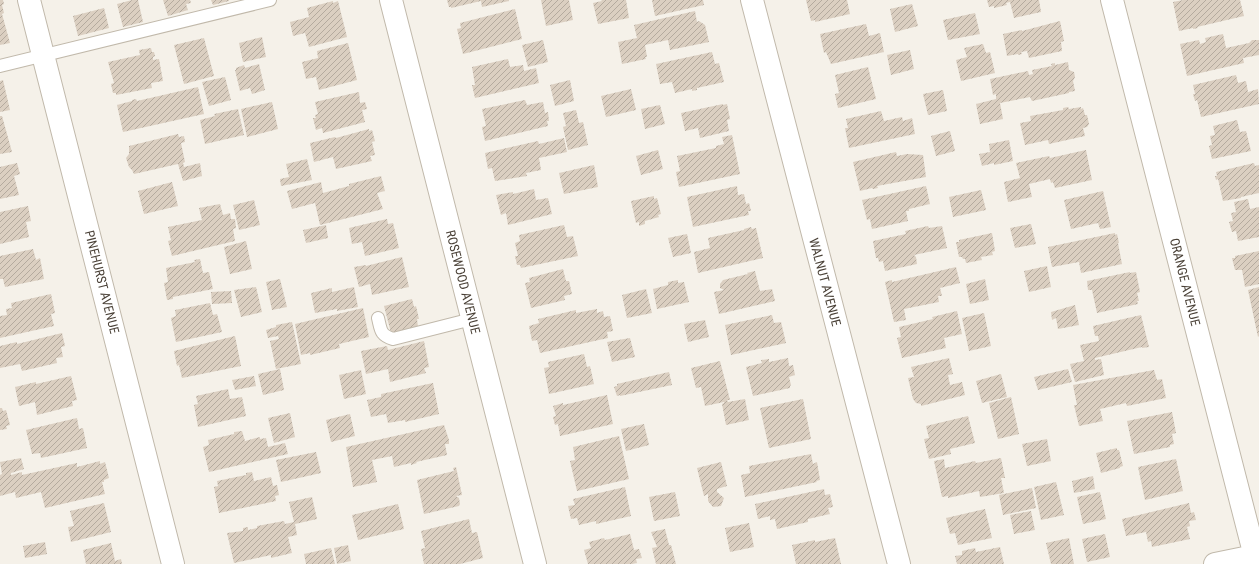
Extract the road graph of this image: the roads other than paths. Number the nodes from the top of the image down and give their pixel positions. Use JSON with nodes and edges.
{"nodes":[{"id":1,"x":29,"y":0,"type":"edge"},
{"id":2,"x":270,"y":0,"type":"edge"},
{"id":3,"x":391,"y":0,"type":"edge"},
{"id":4,"x":752,"y":0,"type":"edge"},
{"id":5,"x":1112,"y":0,"type":"edge"},
{"id":6,"x":44,"y":55,"type":"junction"},
{"id":7,"x":0,"y":66,"type":"edge"},
{"id":8,"x":378,"y":318,"type":"dead end"},
{"id":9,"x":472,"y":319,"type":"junction"},
{"id":10,"x":1257,"y":558,"type":"edge"},
{"id":11,"x":173,"y":564,"type":"edge"},
{"id":12,"x":535,"y":564,"type":"edge"},
{"id":13,"x":899,"y":564,"type":"edge"},
{"id":14,"x":1215,"y":564,"type":"edge"}],
"edges":[{"from":1,"to":6,"type":"street","name":"PINEHURST AVENUE"},
{"from":2,"to":6,"type":"lane"},
{"from":3,"to":9,"type":"street","name":"ROSEWOOD AVENUE"},
{"from":4,"to":13,"type":"street","name":"WALNUT AVENUE"},
{"from":5,"to":10,"type":"street","name":"ORANGE AVENUE"},
{"from":6,"to":7,"type":"lane"},
{"from":6,"to":11,"type":"street","name":"PINEHURST AVENUE"},
{"from":8,"to":9,"type":"lane"},
{"from":9,"to":12,"type":"street","name":"ROSEWOOD AVENUE"},
{"from":10,"to":14,"type":"street"}]}
